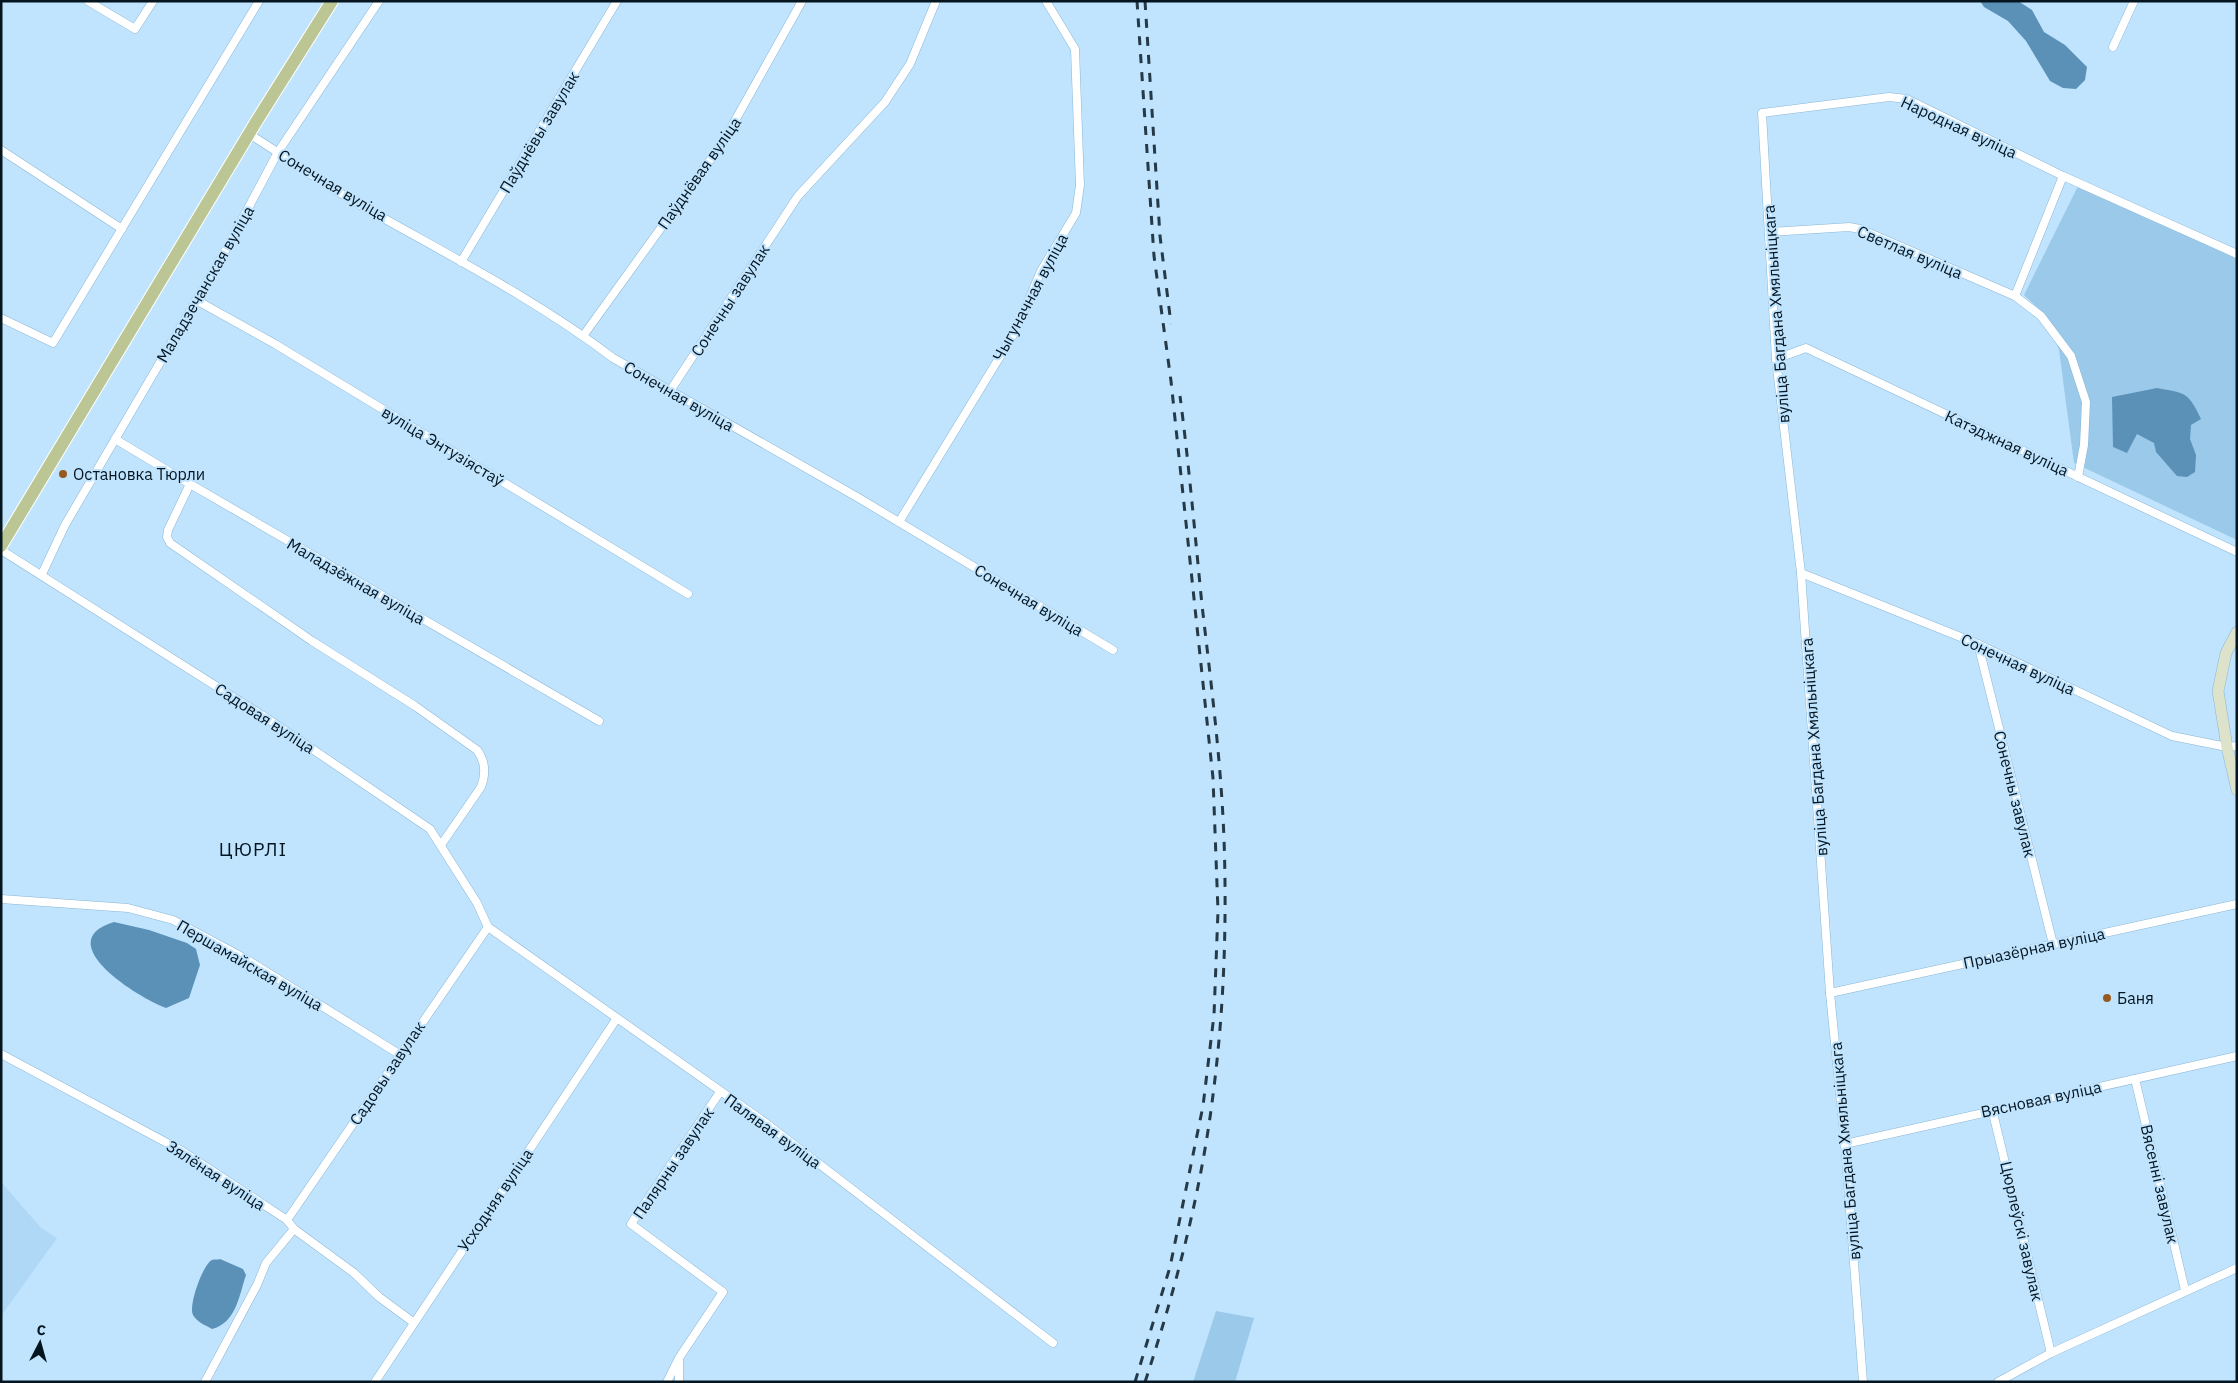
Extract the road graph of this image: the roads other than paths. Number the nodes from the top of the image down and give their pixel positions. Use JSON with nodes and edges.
{"nodes":[{"id":1,"x":88,"y":1,"type":"edge"},
{"id":2,"x":153,"y":1,"type":"edge"},
{"id":3,"x":259,"y":1,"type":"edge"},
{"id":4,"x":332,"y":1,"type":"edge"},
{"id":5,"x":380,"y":1,"type":"edge"},
{"id":6,"x":617,"y":1,"type":"edge"},
{"id":7,"x":802,"y":1,"type":"edge"},
{"id":8,"x":936,"y":1,"type":"edge"},
{"id":9,"x":1046,"y":1,"type":"edge"},
{"id":10,"x":2134,"y":1,"type":"edge"},
{"id":11,"x":2113,"y":47,"type":"dead end"},
{"id":12,"x":1762,"y":113,"type":"joint"},
{"id":13,"x":249,"y":134,"type":"junction"},
{"id":14,"x":1,"y":150,"type":"edge"},
{"id":15,"x":278,"y":152,"type":"junction"},
{"id":16,"x":2063,"y":176,"type":"junction"},
{"id":17,"x":122,"y":229,"type":"junction"},
{"id":18,"x":1770,"y":232,"type":"junction"},
{"id":19,"x":2237,"y":254,"type":"edge"},
{"id":20,"x":461,"y":262,"type":"junction"},
{"id":21,"x":2015,"y":296,"type":"junction"},
{"id":22,"x":196,"y":300,"type":"junction"},
{"id":23,"x":1,"y":318,"type":"edge"},
{"id":24,"x":584,"y":336,"type":"junction"},
{"id":25,"x":1776,"y":359,"type":"junction"},
{"id":26,"x":670,"y":391,"type":"junction"},
{"id":27,"x":115,"y":438,"type":"junction"},
{"id":28,"x":2078,"y":477,"type":"junction"},
{"id":29,"x":190,"y":484,"type":"junction"},
{"id":30,"x":899,"y":522,"type":"junction"},
{"id":31,"x":1,"y":548,"type":"edge"},
{"id":32,"x":2237,"y":552,"type":"edge"},
{"id":33,"x":1801,"y":573,"type":"junction"},
{"id":34,"x":42,"y":574,"type":"junction"},
{"id":35,"x":688,"y":594,"type":"dead end"},
{"id":36,"x":2237,"y":632,"type":"edge"},
{"id":37,"x":1978,"y":644,"type":"junction"},
{"id":38,"x":1113,"y":650,"type":"dead end"},
{"id":39,"x":600,"y":721,"type":"dead end"},
{"id":40,"x":2232,"y":746,"type":"edge"},
{"id":41,"x":2237,"y":790,"type":"edge"},
{"id":42,"x":441,"y":845,"type":"junction"},
{"id":43,"x":1,"y":899,"type":"edge"},
{"id":44,"x":2237,"y":904,"type":"edge"},
{"id":45,"x":488,"y":928,"type":"junction"},
{"id":46,"x":2053,"y":944,"type":"junction"},
{"id":47,"x":1830,"y":993,"type":"junction"},
{"id":48,"x":616,"y":1018,"type":"junction"},
{"id":49,"x":1,"y":1054,"type":"edge"},
{"id":50,"x":399,"y":1054,"type":"junction"},
{"id":51,"x":2237,"y":1056,"type":"edge"},
{"id":52,"x":2135,"y":1079,"type":"junction"},
{"id":53,"x":720,"y":1092,"type":"junction"},
{"id":54,"x":1992,"y":1109,"type":"junction"},
{"id":55,"x":1845,"y":1144,"type":"junction"},
{"id":56,"x":287,"y":1220,"type":"junction"},
{"id":57,"x":294,"y":1228,"type":"junction"},
{"id":58,"x":2237,"y":1268,"type":"edge"},
{"id":59,"x":2185,"y":1290,"type":"junction"},
{"id":60,"x":413,"y":1322,"type":"junction"},
{"id":61,"x":1053,"y":1343,"type":"dead end"},
{"id":62,"x":2051,"y":1353,"type":"junction"},
{"id":63,"x":679,"y":1358,"type":"junction"},
{"id":64,"x":205,"y":1382,"type":"edge"},
{"id":65,"x":375,"y":1382,"type":"edge"},
{"id":66,"x":667,"y":1382,"type":"edge"},
{"id":67,"x":679,"y":1382,"type":"edge"},
{"id":68,"x":1863,"y":1382,"type":"edge"},
{"id":69,"x":1998,"y":1382,"type":"edge"}],
"edges":[{"from":1,"to":2,"type":"street"},
{"from":3,"to":17,"type":"street"},
{"from":4,"to":13,"type":"main road"},
{"from":5,"to":15,"type":"street","name":"Маладзечанская вуліца"},
{"from":6,"to":20,"type":"street","name":"Паўднёвы завулак"},
{"from":7,"to":24,"type":"street","name":"Паўднёвая вуліца"},
{"from":8,"to":26,"type":"street","name":"Сонечны завулак"},
{"from":9,"to":30,"type":"street","name":"Чыгуначная вуліца"},
{"from":10,"to":11,"type":"street"},
{"from":12,"to":16,"type":"street","name":"Народная вуліца"},
{"from":12,"to":18,"type":"street","name":"вуліца Багдана Хмяльніцкага"},
{"from":13,"to":15,"type":"street","name":"Сонечная вуліца"},
{"from":13,"to":31,"type":"main road"},
{"from":14,"to":17,"type":"street"},
{"from":15,"to":20,"type":"street","name":"Сонечная вуліца"},
{"from":15,"to":22,"type":"street","name":"Маладзечанская вуліца"},
{"from":16,"to":19,"type":"street","name":"Народная вуліца"},
{"from":16,"to":21,"type":"street"},
{"from":17,"to":23,"type":"street"},
{"from":18,"to":21,"type":"street","name":"Светлая вуліца"},
{"from":18,"to":25,"type":"street","name":"вуліца Багдана Хмяльніцкага"},
{"from":20,"to":24,"type":"street","name":"Сонечная вуліца"},
{"from":21,"to":28,"type":"street","name":"Светлая вуліца"},
{"from":22,"to":27,"type":"street","name":"Маладзечанская вуліца"},
{"from":22,"to":35,"type":"street","name":"вуліца Энтузіястаў"},
{"from":24,"to":26,"type":"street","name":"Сонечная вуліца"},
{"from":25,"to":28,"type":"street","name":"Катэджная вуліца"},
{"from":25,"to":33,"type":"street","name":"вуліца Багдана Хмяльніцкага"},
{"from":26,"to":30,"type":"street","name":"Сонечная вуліца"},
{"from":27,"to":29,"type":"street","name":"Маладзёжная вуліца"},
{"from":27,"to":34,"type":"street","name":"Маладзечанская вуліца"},
{"from":28,"to":32,"type":"street","name":"Катэджная вуліца"},
{"from":29,"to":39,"type":"street","name":"Маладзёжная вуліца"},
{"from":29,"to":42,"type":"street"},
{"from":30,"to":38,"type":"street","name":"Сонечная вуліца"},
{"from":31,"to":34,"type":"street","name":"Садовая вуліца"},
{"from":33,"to":37,"type":"street","name":"Сонечная вуліца"},
{"from":33,"to":47,"type":"street","name":"вуліца Багдана Хмяльніцкага"},
{"from":34,"to":42,"type":"street","name":"Садовая вуліца"},
{"from":36,"to":40,"type":"street"},
{"from":37,"to":40,"type":"street","name":"Сонечная вуліца"},
{"from":37,"to":46,"type":"street","name":"Сонечны завулак"},
{"from":40,"to":41,"type":"street"},
{"from":42,"to":45,"type":"street","name":"Садовая вуліца"},
{"from":43,"to":50,"type":"street","name":"Першамайская вуліца"},
{"from":44,"to":46,"type":"street","name":"Прыазёрная вуліца"},
{"from":45,"to":48,"type":"street","name":"Палявая вуліца"},
{"from":45,"to":50,"type":"street","name":"Садовы завулак"},
{"from":46,"to":47,"type":"street","name":"Прыазёрная вуліца"},
{"from":47,"to":55,"type":"street","name":"вуліца Багдана Хмяльніцкага"},
{"from":48,"to":53,"type":"street","name":"Палявая вуліца"},
{"from":48,"to":60,"type":"street","name":"Усходняя вуліца"},
{"from":49,"to":56,"type":"street","name":"Зялёная вуліца"},
{"from":50,"to":56,"type":"street","name":"Садовы завулак"},
{"from":51,"to":52,"type":"street","name":"Вясновая вуліца"},
{"from":52,"to":54,"type":"street","name":"Вясновая вуліца"},
{"from":52,"to":59,"type":"street","name":"Вясенні завулак"},
{"from":53,"to":61,"type":"street","name":"Палявая вуліца"},
{"from":53,"to":63,"type":"street","name":"Палярны завулак"},
{"from":54,"to":55,"type":"street","name":"Вясновая вуліца"},
{"from":54,"to":62,"type":"street","name":"Цюрлеўскі завулак"},
{"from":55,"to":68,"type":"street","name":"вуліца Багдана Хмяльніцкага"},
{"from":56,"to":57,"type":"street","name":"Зялёная вуліца"},
{"from":57,"to":60,"type":"street","name":"Зялёная вуліца"},
{"from":57,"to":64,"type":"street"},
{"from":58,"to":59,"type":"street"},
{"from":59,"to":62,"type":"street"},
{"from":60,"to":65,"type":"street","name":"Усходняя вуліца"},
{"from":62,"to":69,"type":"street"},
{"from":63,"to":66,"type":"street","name":"Палярны завулак"},
{"from":63,"to":67,"type":"street"}]}
